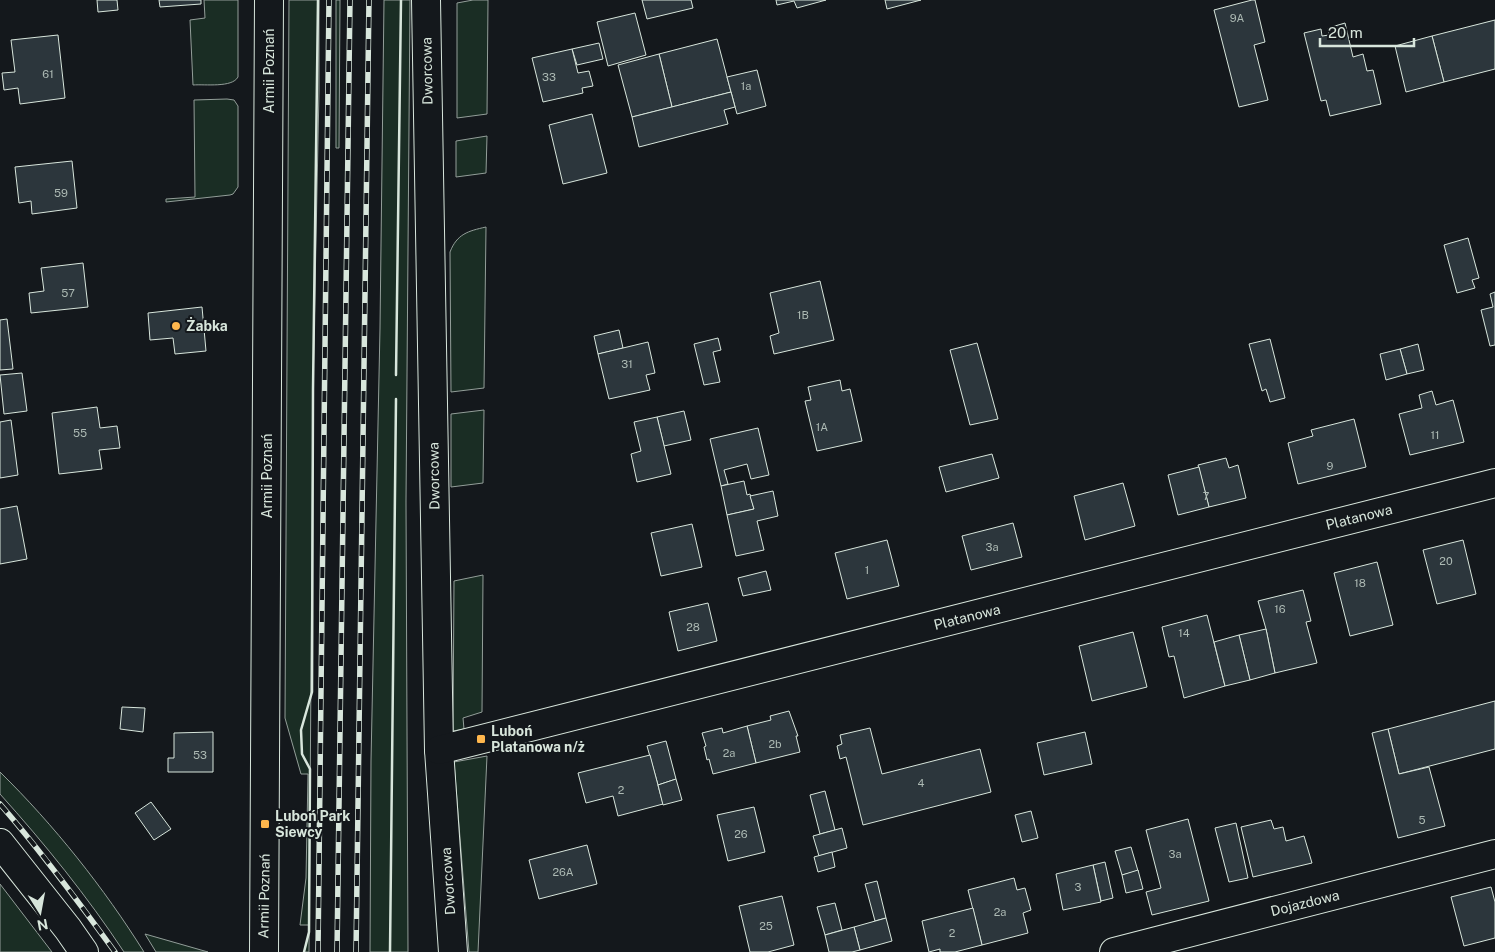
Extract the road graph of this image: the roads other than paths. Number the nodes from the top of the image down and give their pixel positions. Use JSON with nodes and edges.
{"nodes":[{"id":1,"x":269,"y":0,"type":"edge"},
{"id":2,"x":426,"y":0,"type":"edge"},
{"id":3,"x":1495,"y":483,"type":"edge"},
{"id":4,"x":438,"y":750,"type":"junction"},
{"id":5,"x":0,"y":843,"type":"edge"},
{"id":6,"x":1495,"y":854,"type":"edge"},
{"id":7,"x":84,"y":952,"type":"edge"},
{"id":8,"x":264,"y":952,"type":"edge"},
{"id":9,"x":453,"y":952,"type":"edge"},
{"id":10,"x":1114,"y":952,"type":"edge"}],
"edges":[{"from":1,"to":8,"type":"street","name":"Armii Poznań"},
{"from":2,"to":4,"type":"street","name":"Dworcowa"},
{"from":3,"to":4,"type":"street","name":"Platanowa"},
{"from":4,"to":9,"type":"street","name":"Dworcowa"},
{"from":5,"to":7,"type":"street"},
{"from":6,"to":10,"type":"street","name":"Dojazdowa"}]}
